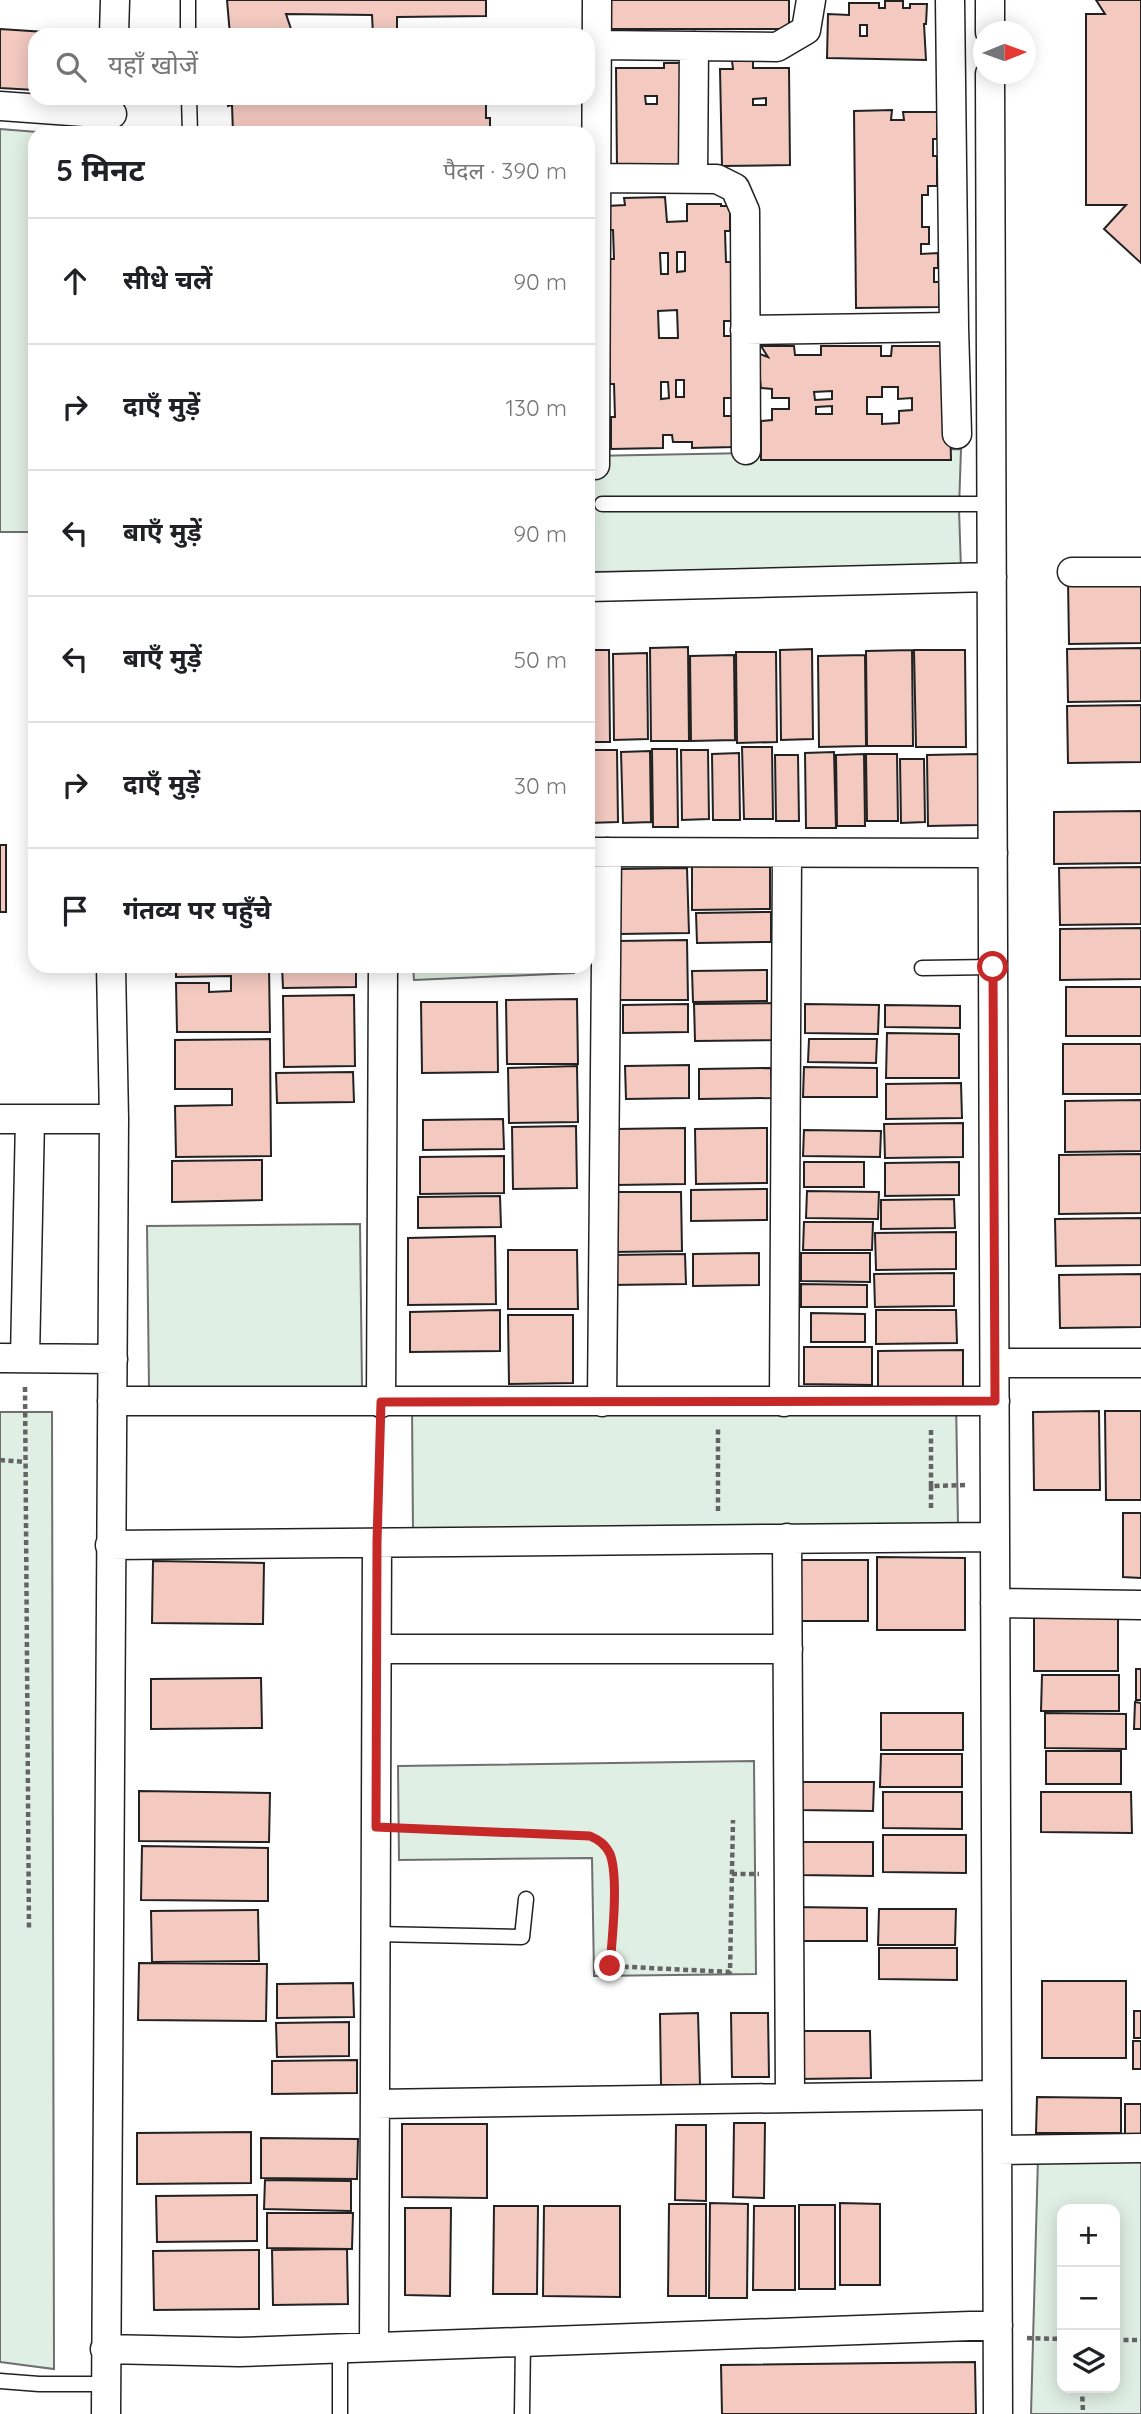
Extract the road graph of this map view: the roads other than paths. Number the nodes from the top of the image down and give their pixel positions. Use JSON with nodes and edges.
{"nodes":[{"id":1,"x":115,"y":0,"type":"edge"},
{"id":2,"x":188,"y":0,"type":"edge"},
{"id":3,"x":597,"y":0,"type":"edge"},
{"id":4,"x":811,"y":0,"type":"edge"},
{"id":5,"x":950,"y":0,"type":"edge"},
{"id":6,"x":990,"y":0,"type":"edge"},
{"id":7,"x":990,"y":21,"type":"edge"},
{"id":8,"x":114,"y":28,"type":"edge"},
{"id":9,"x":188,"y":28,"type":"edge"},
{"id":10,"x":597,"y":45,"type":"junction"},
{"id":11,"x":694,"y":46,"type":"junction"},
{"id":12,"x":990,"y":84,"type":"edge"},
{"id":13,"x":189,"y":105,"type":"edge"},
{"id":14,"x":0,"y":106,"type":"edge"},
{"id":15,"x":112,"y":115,"type":"edge"},
{"id":16,"x":190,"y":126,"type":"edge"},
{"id":17,"x":596,"y":178,"type":"junction"},
{"id":18,"x":693,"y":178,"type":"junction"},
{"id":19,"x":954,"y":327,"type":"junction"},
{"id":20,"x":745,"y":330,"type":"junction"},
{"id":21,"x":957,"y":434,"type":"dead end"},
{"id":22,"x":746,"y":450,"type":"dead end"},
{"id":23,"x":595,"y":465,"type":"dead end"},
{"id":24,"x":602,"y":504,"type":"dead end"},
{"id":25,"x":992,"y":504,"type":"junction"},
{"id":26,"x":1072,"y":572,"type":"dead end"},
{"id":27,"x":1141,"y":572,"type":"edge"},
{"id":28,"x":992,"y":577,"type":"junction"},
{"id":29,"x":595,"y":587,"type":"edge"},
{"id":30,"x":597,"y":852,"type":"edge"},
{"id":31,"x":788,"y":853,"type":"junction"},
{"id":32,"x":993,"y":853,"type":"junction"},
{"id":33,"x":993,"y":967,"type":"junction"},
{"id":34,"x":922,"y":968,"type":"dead end"},
{"id":35,"x":111,"y":973,"type":"edge"},
{"id":36,"x":383,"y":973,"type":"edge"},
{"id":37,"x":0,"y":1119,"type":"edge"},
{"id":38,"x":30,"y":1119,"type":"junction"},
{"id":39,"x":114,"y":1119,"type":"junction"},
{"id":40,"x":12,"y":1358,"type":"edge"},
{"id":41,"x":113,"y":1359,"type":"junction"},
{"id":42,"x":995,"y":1363,"type":"junction"},
{"id":43,"x":1141,"y":1363,"type":"edge"},
{"id":44,"x":112,"y":1401,"type":"junction"},
{"id":45,"x":995,"y":1401,"type":"junction"},
{"id":46,"x":381,"y":1402,"type":"junction"},
{"id":47,"x":602,"y":1402,"type":"junction"},
{"id":48,"x":784,"y":1402,"type":"junction"},
{"id":49,"x":995,"y":1537,"type":"junction"},
{"id":50,"x":787,"y":1538,"type":"junction"},
{"id":51,"x":377,"y":1542,"type":"junction"},
{"id":52,"x":110,"y":1545,"type":"junction"},
{"id":53,"x":995,"y":1603,"type":"junction"},
{"id":54,"x":1141,"y":1605,"type":"edge"},
{"id":55,"x":377,"y":1649,"type":"junction"},
{"id":56,"x":788,"y":1649,"type":"junction"},
{"id":57,"x":526,"y":1899,"type":"dead end"},
{"id":58,"x":375,"y":1934,"type":"junction"},
{"id":59,"x":997,"y":2095,"type":"junction"},
{"id":60,"x":790,"y":2098,"type":"junction"},
{"id":61,"x":374,"y":2104,"type":"junction"},
{"id":62,"x":1141,"y":2148,"type":"edge"},
{"id":63,"x":997,"y":2150,"type":"junction"},
{"id":64,"x":998,"y":2325,"type":"junction"},
{"id":65,"x":523,"y":2342,"type":"junction"},
{"id":66,"x":373,"y":2347,"type":"junction"},
{"id":67,"x":105,"y":2349,"type":"junction"},
{"id":68,"x":340,"y":2349,"type":"junction"},
{"id":69,"x":0,"y":2381,"type":"edge"},
{"id":70,"x":105,"y":2385,"type":"junction"},
{"id":71,"x":106,"y":2414,"type":"edge"},
{"id":72,"x":340,"y":2414,"type":"edge"},
{"id":73,"x":522,"y":2414,"type":"edge"},
{"id":74,"x":999,"y":2414,"type":"edge"}],
"edges":[{"from":1,"to":8,"type":"street"},
{"from":2,"to":9,"type":"lane"},
{"from":3,"to":10,"type":"street"},
{"from":4,"to":11,"type":"street"},
{"from":5,"to":19,"type":"street"},
{"from":6,"to":7,"type":"street"},
{"from":10,"to":11,"type":"street"},
{"from":10,"to":17,"type":"street"},
{"from":11,"to":18,"type":"street"},
{"from":12,"to":25,"type":"street"},
{"from":13,"to":16,"type":"lane"},
{"from":14,"to":15,"type":"street"},
{"from":17,"to":18,"type":"street"},
{"from":17,"to":23,"type":"street"},
{"from":18,"to":20,"type":"street"},
{"from":19,"to":20,"type":"street"},
{"from":19,"to":21,"type":"street"},
{"from":20,"to":22,"type":"street"},
{"from":24,"to":25,"type":"lane"},
{"from":25,"to":28,"type":"street"},
{"from":26,"to":27,"type":"street"},
{"from":28,"to":29,"type":"street"},
{"from":28,"to":32,"type":"street"},
{"from":30,"to":31,"type":"street"},
{"from":30,"to":47,"type":"street"},
{"from":31,"to":32,"type":"street"},
{"from":31,"to":48,"type":"street"},
{"from":32,"to":33,"type":"street"},
{"from":33,"to":34,"type":"lane"},
{"from":33,"to":42,"type":"street"},
{"from":35,"to":39,"type":"street"},
{"from":36,"to":46,"type":"street"},
{"from":37,"to":38,"type":"street"},
{"from":38,"to":39,"type":"street"},
{"from":38,"to":40,"type":"street"},
{"from":39,"to":41,"type":"street"},
{"from":40,"to":41,"type":"street"},
{"from":41,"to":44,"type":"street"},
{"from":42,"to":43,"type":"street"},
{"from":42,"to":45,"type":"street"},
{"from":44,"to":46,"type":"street"},
{"from":44,"to":52,"type":"street"},
{"from":45,"to":48,"type":"street"},
{"from":45,"to":49,"type":"street"},
{"from":46,"to":47,"type":"street"},
{"from":47,"to":48,"type":"street"},
{"from":49,"to":50,"type":"street"},
{"from":49,"to":53,"type":"street"},
{"from":50,"to":51,"type":"street"},
{"from":50,"to":56,"type":"street"},
{"from":51,"to":52,"type":"street"},
{"from":51,"to":55,"type":"street"},
{"from":52,"to":67,"type":"street"},
{"from":53,"to":54,"type":"street"},
{"from":53,"to":59,"type":"street"},
{"from":55,"to":56,"type":"street"},
{"from":55,"to":58,"type":"street"},
{"from":56,"to":60,"type":"street"},
{"from":57,"to":58,"type":"lane"},
{"from":58,"to":61,"type":"street"},
{"from":59,"to":60,"type":"street"},
{"from":59,"to":63,"type":"street"},
{"from":60,"to":61,"type":"street"},
{"from":61,"to":66,"type":"street"},
{"from":62,"to":63,"type":"street"},
{"from":63,"to":64,"type":"street"},
{"from":64,"to":65,"type":"street"},
{"from":64,"to":74,"type":"street"},
{"from":65,"to":66,"type":"street"},
{"from":65,"to":73,"type":"lane"},
{"from":66,"to":68,"type":"street"},
{"from":67,"to":68,"type":"street"},
{"from":67,"to":70,"type":"street"},
{"from":68,"to":72,"type":"lane"},
{"from":69,"to":70,"type":"lane"},
{"from":70,"to":71,"type":"street"}]}
